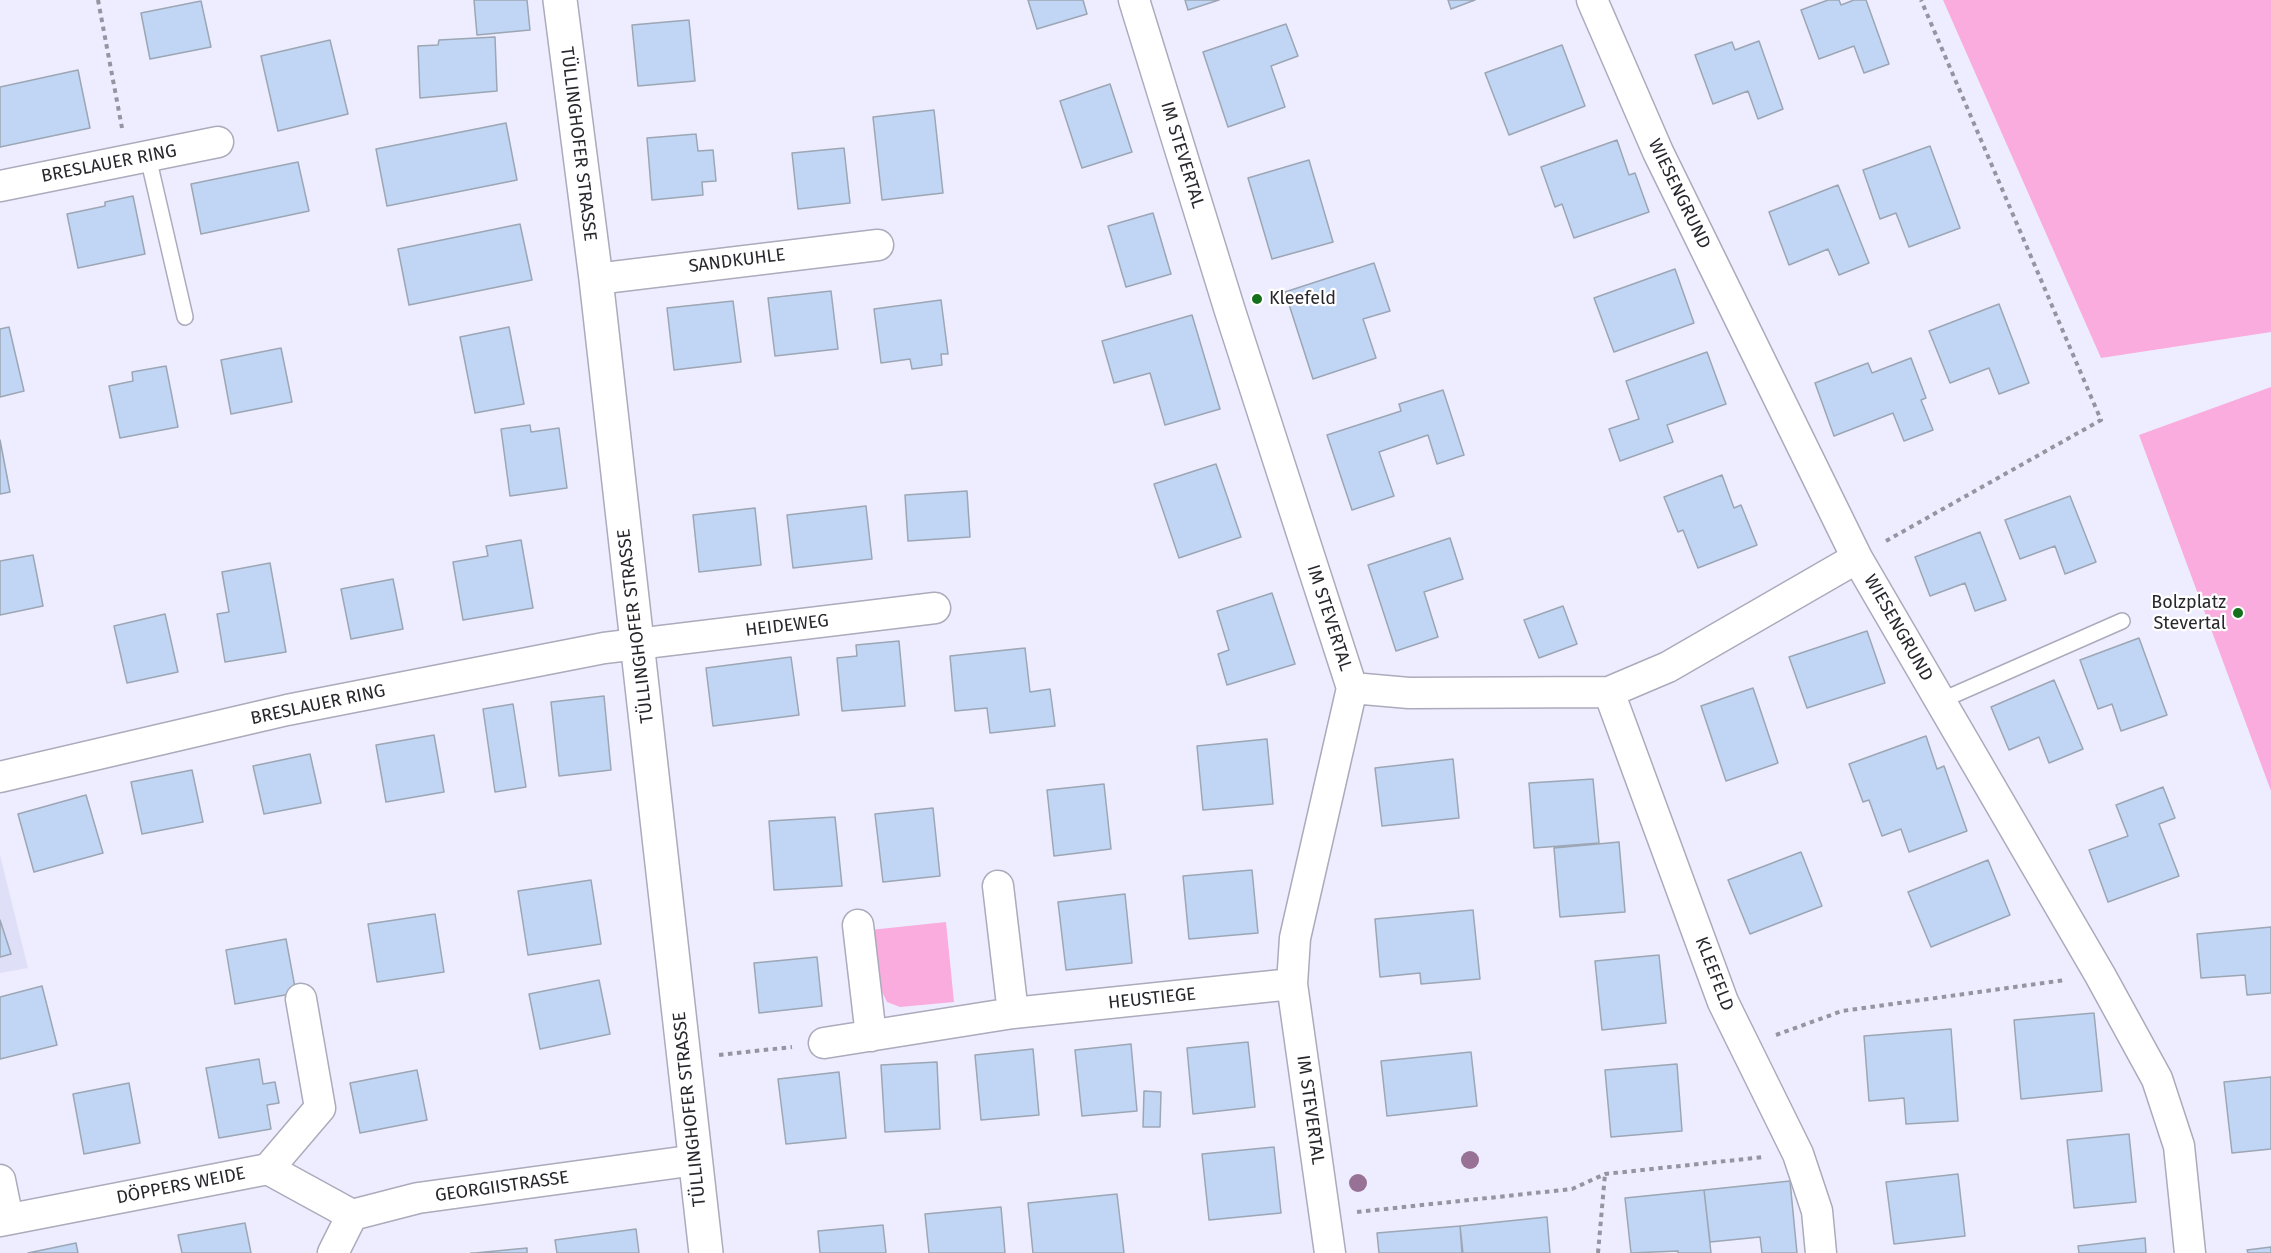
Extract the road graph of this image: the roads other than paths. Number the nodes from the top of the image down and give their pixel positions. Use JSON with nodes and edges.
{"nodes":[{"id":1,"x":560,"y":0,"type":"edge"},
{"id":2,"x":1134,"y":0,"type":"edge"},
{"id":3,"x":1592,"y":0,"type":"edge"},
{"id":4,"x":218,"y":142,"type":"dead end"},
{"id":5,"x":138,"y":159,"type":"junction"},
{"id":6,"x":0,"y":186,"type":"edge"},
{"id":7,"x":878,"y":244,"type":"dead end"},
{"id":8,"x":596,"y":279,"type":"junction"},
{"id":9,"x":185,"y":317,"type":"dead end"},
{"id":10,"x":1857,"y":558,"type":"junction"},
{"id":11,"x":935,"y":608,"type":"dead end"},
{"id":12,"x":2122,"y":621,"type":"dead end"},
{"id":13,"x":638,"y":645,"type":"junction"},
{"id":14,"x":1352,"y":688,"type":"junction"},
{"id":15,"x":1609,"y":692,"type":"junction"},
{"id":16,"x":1940,"y":701,"type":"junction"},
{"id":17,"x":0,"y":777,"type":"edge"},
{"id":18,"x":998,"y":886,"type":"dead end"},
{"id":19,"x":858,"y":925,"type":"dead end"},
{"id":20,"x":1292,"y":984,"type":"junction"},
{"id":21,"x":301,"y":999,"type":"dead end"},
{"id":22,"x":1012,"y":1013,"type":"junction"},
{"id":23,"x":871,"y":1036,"type":"junction"},
{"id":24,"x":824,"y":1043,"type":"road end"},
{"id":25,"x":696,"y":1160,"type":"junction"},
{"id":26,"x":268,"y":1169,"type":"junction"},
{"id":27,"x":0,"y":1180,"type":"edge"},
{"id":28,"x":352,"y":1215,"type":"junction"},
{"id":29,"x":4,"y":1220,"type":"edge"},
{"id":30,"x":333,"y":1253,"type":"edge"},
{"id":31,"x":706,"y":1253,"type":"edge"},
{"id":32,"x":1330,"y":1253,"type":"edge"},
{"id":33,"x":1821,"y":1253,"type":"edge"},
{"id":34,"x":2190,"y":1253,"type":"edge"}],
"edges":[{"from":1,"to":8,"type":"main road","name":"TÜLLINGHOFER STRASSE"},
{"from":2,"to":14,"type":"street","name":"IM STEVERTAL"},
{"from":3,"to":10,"type":"street","name":"WIESENGRUND"},
{"from":4,"to":5,"type":"street","name":"BRESLAUER RING"},
{"from":5,"to":6,"type":"street","name":"BRESLAUER RING"},
{"from":5,"to":9,"type":"lane"},
{"from":7,"to":8,"type":"street","name":"SANDKUHLE"},
{"from":8,"to":13,"type":"main road","name":"TÜLLINGHOFER STRASSE"},
{"from":10,"to":15,"type":"street"},
{"from":10,"to":16,"type":"street","name":"WIESENGRUND"},
{"from":11,"to":13,"type":"street","name":"HEIDEWEG"},
{"from":12,"to":16,"type":"lane"},
{"from":13,"to":17,"type":"street","name":"BRESLAUER RING"},
{"from":13,"to":25,"type":"main road","name":"TÜLLINGHOFER STRASSE"},
{"from":14,"to":15,"type":"street"},
{"from":14,"to":20,"type":"street","name":"IM STEVERTAL"},
{"from":15,"to":33,"type":"street","name":"KLEEFELD"},
{"from":16,"to":34,"type":"street","name":"WIESENGRUND"},
{"from":18,"to":22,"type":"street"},
{"from":19,"to":23,"type":"street"},
{"from":20,"to":22,"type":"street","name":"HEUSTIEGE"},
{"from":20,"to":32,"type":"street","name":"IM STEVERTAL"},
{"from":21,"to":26,"type":"street"},
{"from":22,"to":23,"type":"street","name":"HEUSTIEGE"},
{"from":23,"to":24,"type":"street","name":"HEUSTIEGE"},
{"from":25,"to":28,"type":"street","name":"GEORGIISTRASSE"},
{"from":25,"to":31,"type":"main road","name":"TÜLLINGHOFER STRASSE"},
{"from":26,"to":28,"type":"street","name":"DÖPPERS WEIDE"},
{"from":26,"to":29,"type":"street","name":"DÖPPERS WEIDE"},
{"from":27,"to":29,"type":"street"},
{"from":28,"to":30,"type":"street"}]}
